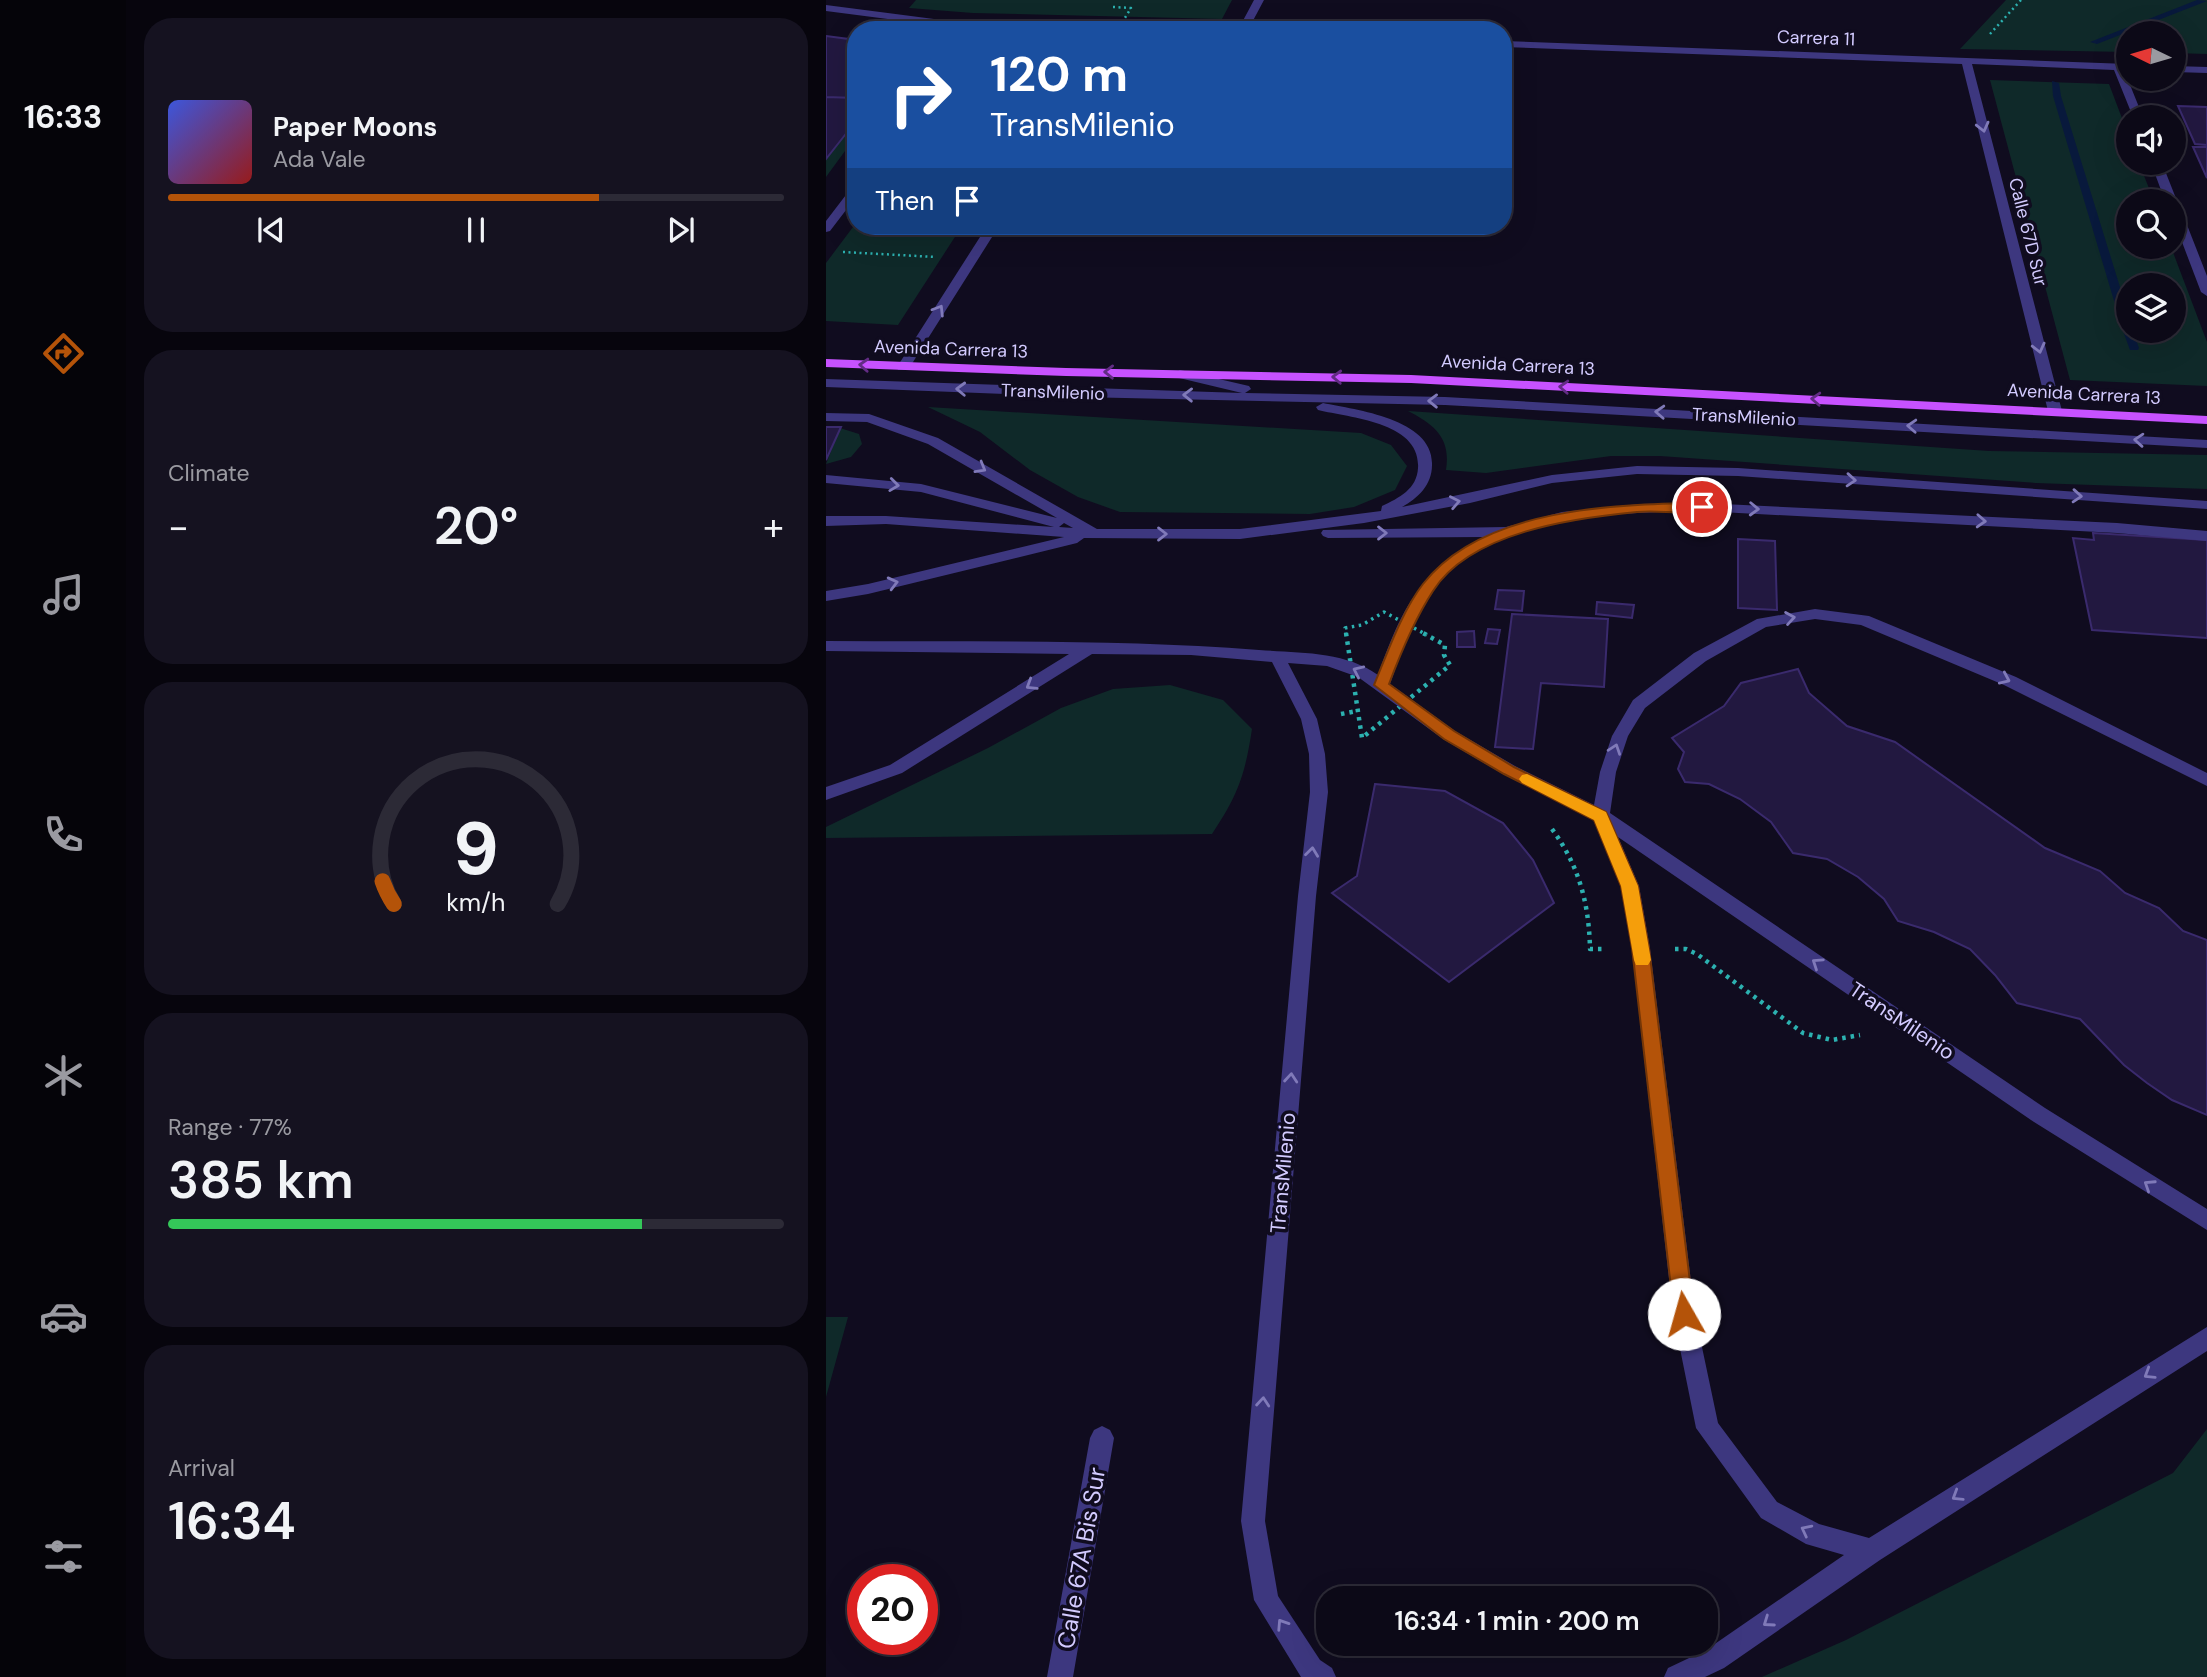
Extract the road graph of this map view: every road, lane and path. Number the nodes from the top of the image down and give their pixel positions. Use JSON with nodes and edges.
{"nodes":[{"id":1,"x":1259,"y":0,"type":"edge"},
{"id":2,"x":826,"y":8,"type":"edge"},
{"id":3,"x":920,"y":21,"type":"edge"},
{"id":4,"x":1248,"y":21,"type":"edge"},
{"id":5,"x":1512,"y":44,"type":"edge"},
{"id":6,"x":1966,"y":61,"type":"junction"},
{"id":7,"x":2116,"y":67,"type":"edge"},
{"id":8,"x":2186,"y":69,"type":"edge"},
{"id":9,"x":2207,"y":70,"type":"edge"},
{"id":10,"x":847,"y":201,"type":"edge"},
{"id":11,"x":826,"y":229,"type":"edge"},
{"id":12,"x":987,"y":235,"type":"edge"},
{"id":13,"x":2186,"y":238,"type":"edge"},
{"id":14,"x":839,"y":251,"type":"dead end"},
{"id":15,"x":971,"y":259,"type":"junction"},
{"id":16,"x":2207,"y":292,"type":"edge"},
{"id":17,"x":826,"y":363,"type":"edge"},
{"id":18,"x":902,"y":367,"type":"junction"},
{"id":19,"x":1177,"y":373,"type":"junction"},
{"id":20,"x":826,"y":383,"type":"edge"},
{"id":21,"x":1281,"y":397,"type":"junction"},
{"id":22,"x":2055,"y":411,"type":"junction"},
{"id":23,"x":826,"y":417,"type":"edge"},
{"id":24,"x":2207,"y":420,"type":"edge"},
{"id":25,"x":2207,"y":444,"type":"edge"},
{"id":26,"x":826,"y":479,"type":"edge"},
{"id":27,"x":2207,"y":505,"type":"edge"},
{"id":28,"x":1364,"y":519,"type":"junction"},
{"id":29,"x":826,"y":521,"type":"edge"},
{"id":30,"x":1506,"y":532,"type":"junction"},
{"id":31,"x":1094,"y":534,"type":"junction"},
{"id":32,"x":1240,"y":534,"type":"junction"},
{"id":33,"x":2207,"y":536,"type":"edge"},
{"id":34,"x":826,"y":596,"type":"edge"},
{"id":35,"x":826,"y":646,"type":"edge"},
{"id":36,"x":1089,"y":649,"type":"junction"},
{"id":37,"x":1277,"y":657,"type":"junction"},
{"id":38,"x":1381,"y":685,"type":"junction"},
{"id":39,"x":2207,"y":780,"type":"edge"},
{"id":40,"x":826,"y":794,"type":"edge"},
{"id":41,"x":1601,"y":816,"type":"junction"},
{"id":42,"x":2207,"y":1220,"type":"edge"},
{"id":43,"x":2207,"y":1338,"type":"edge"},
{"id":44,"x":1102,"y":1438,"type":"dead end"},
{"id":45,"x":1871,"y":1551,"type":"junction"},
{"id":46,"x":1060,"y":1677,"type":"edge"},
{"id":47,"x":1323,"y":1677,"type":"edge"},
{"id":48,"x":1677,"y":1677,"type":"edge"}],
"edges":[{"from":1,"to":4,"type":"street"},
{"from":2,"to":3,"type":"street"},
{"from":5,"to":6,"type":"street","name":"Carrera 11"},
{"from":6,"to":7,"type":"street","name":"Carrera 11"},
{"from":6,"to":22,"type":"street","name":"Calle 67D Sur","one_way":true},
{"from":8,"to":9,"type":"street"},
{"from":10,"to":11,"type":"street"},
{"from":12,"to":15,"type":"street"},
{"from":13,"to":16,"type":"street"},
{"from":14,"to":15,"type":"path"},
{"from":18,"to":15,"type":"street","one_way":true},
{"from":18,"to":17,"type":"main road","name":"Avenida Carrera 13","one_way":true},
{"from":19,"to":18,"type":"main road","name":"Avenida Carrera 13","one_way":true},
{"from":19,"to":21,"type":"street","name":"TransMilenio"},
{"from":22,"to":19,"type":"main road","name":"Avenida Carrera 13","one_way":true},
{"from":21,"to":20,"type":"street","name":"TransMilenio","one_way":true},
{"from":25,"to":21,"type":"street","name":"TransMilenio","one_way":true},
{"from":21,"to":28,"type":"street","name":"TransMilenio"},
{"from":22,"to":24,"type":"main road","name":"Avenida Carrera 13"},
{"from":23,"to":31,"type":"street","one_way":true},
{"from":26,"to":31,"type":"street","name":"TransMilenio","one_way":true},
{"from":28,"to":27,"type":"street","name":"TransMilenio","one_way":true},
{"from":28,"to":32,"type":"street","name":"TransMilenio"},
{"from":29,"to":31,"type":"street","name":"TransMilenio"},
{"from":32,"to":30,"type":"street","name":"TransMilenio","one_way":true},
{"from":30,"to":33,"type":"street","name":"TransMilenio","one_way":true},
{"from":30,"to":38,"type":"street","name":"TransMilenio"},
{"from":31,"to":32,"type":"street","name":"TransMilenio","one_way":true},
{"from":34,"to":31,"type":"street","name":"TransMilenio","one_way":true},
{"from":35,"to":36,"type":"street","name":"TransMilenio"},
{"from":36,"to":37,"type":"street","name":"TransMilenio"},
{"from":36,"to":40,"type":"street","one_way":true},
{"from":38,"to":37,"type":"street","name":"TransMilenio","one_way":true},
{"from":47,"to":37,"type":"street","name":"TransMilenio","one_way":true},
{"from":38,"to":41,"type":"street","name":"TransMilenio"},
{"from":41,"to":39,"type":"street","one_way":true},
{"from":42,"to":41,"type":"street","name":"TransMilenio","one_way":true},
{"from":45,"to":41,"type":"street","one_way":true},
{"from":43,"to":45,"type":"street","one_way":true},
{"from":44,"to":46,"type":"street","name":"Calle 67A Bis Sur"},
{"from":45,"to":48,"type":"street","one_way":true}]}
